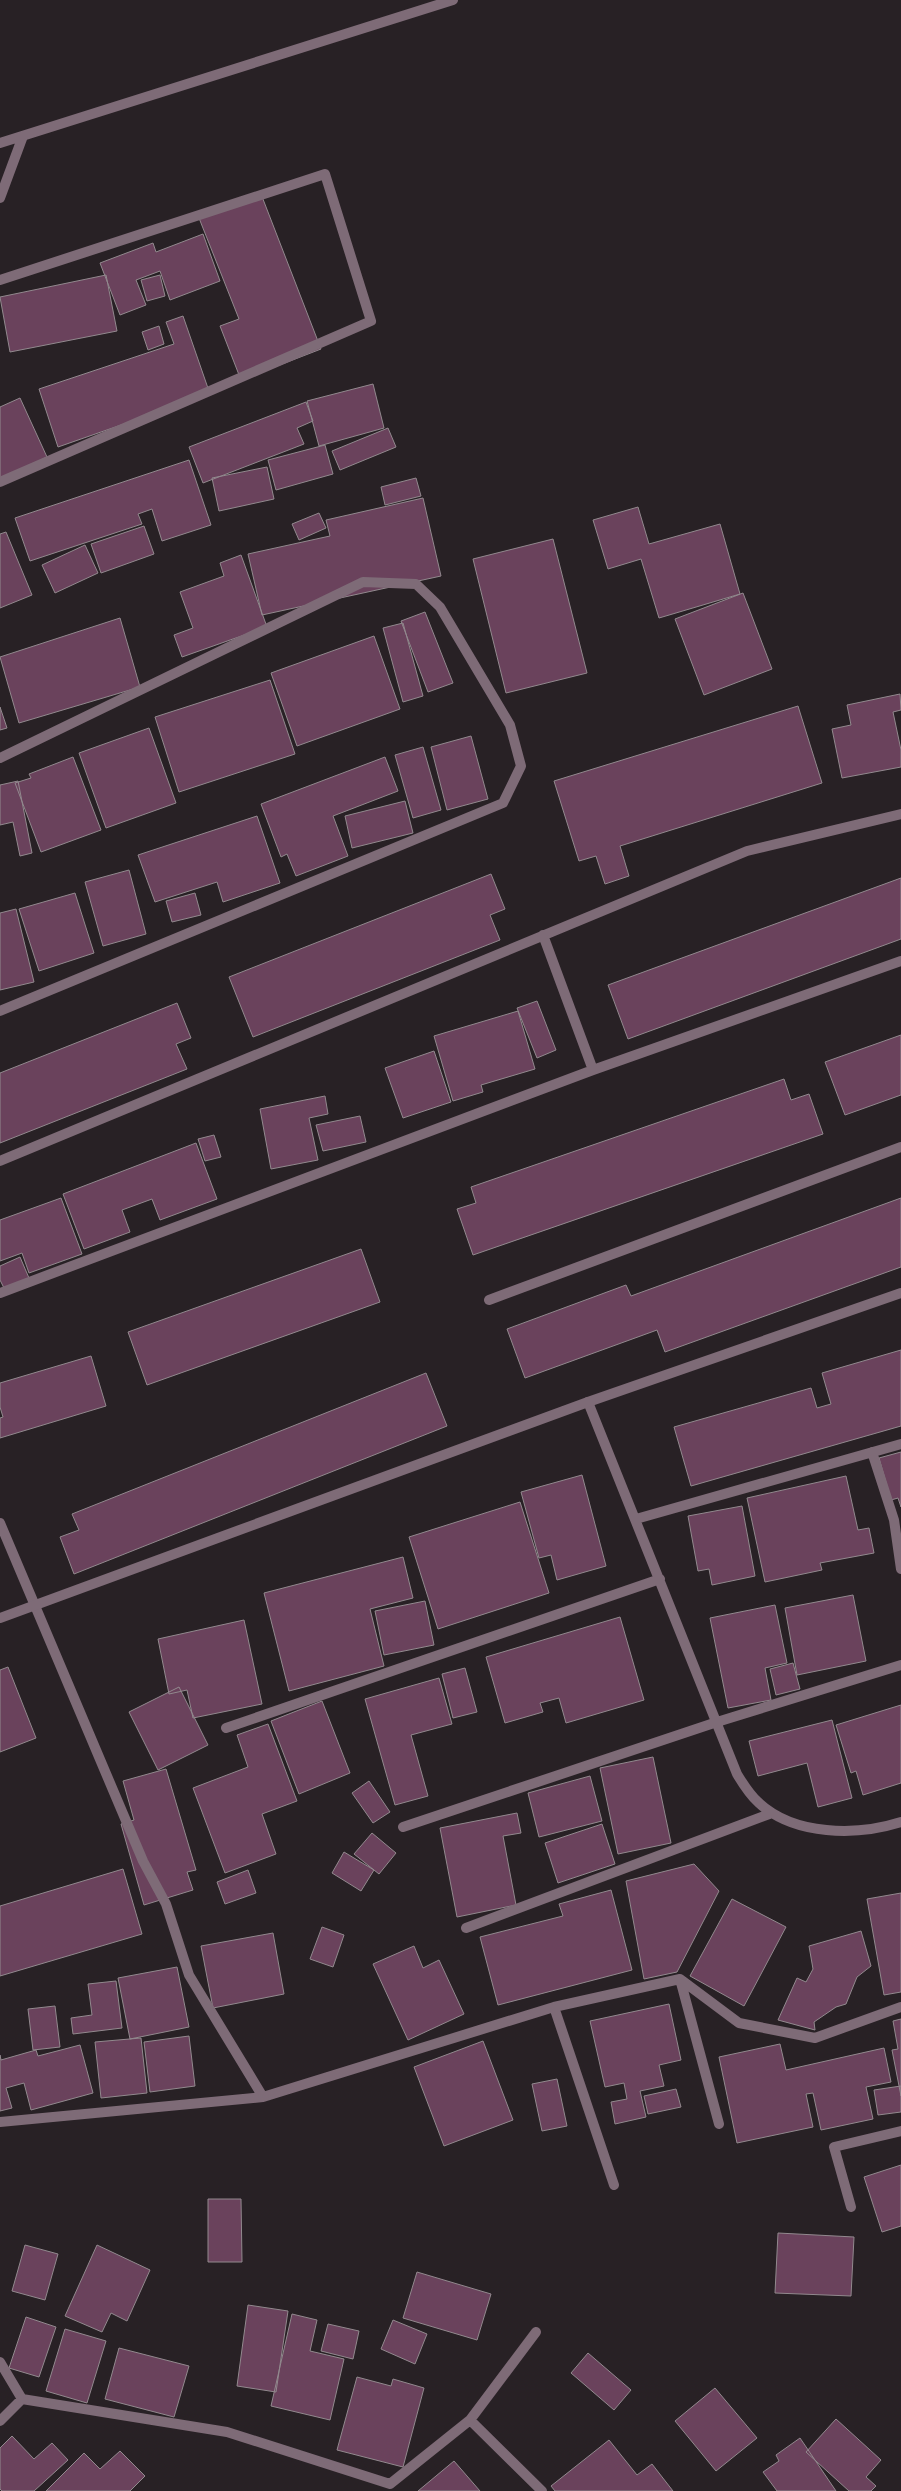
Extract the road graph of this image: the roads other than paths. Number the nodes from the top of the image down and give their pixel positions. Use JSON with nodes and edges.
{"nodes":[{"id":1,"x":453,"y":0,"type":"edge"},
{"id":2,"x":22,"y":136,"type":"junction"},
{"id":3,"x":0,"y":144,"type":"edge"},
{"id":4,"x":0,"y":198,"type":"edge"},
{"id":5,"x":0,"y":280,"type":"edge"},
{"id":6,"x":0,"y":482,"type":"edge"},
{"id":7,"x":0,"y":758,"type":"edge"},
{"id":8,"x":901,"y":814,"type":"edge"},
{"id":9,"x":543,"y":935,"type":"junction"},
{"id":10,"x":901,"y":961,"type":"edge"},
{"id":11,"x":0,"y":1010,"type":"edge"},
{"id":12,"x":593,"y":1070,"type":"junction"},
{"id":13,"x":901,"y":1147,"type":"edge"},
{"id":14,"x":0,"y":1161,"type":"edge"},
{"id":15,"x":0,"y":1293,"type":"edge"},
{"id":16,"x":901,"y":1293,"type":"edge"},
{"id":17,"x":489,"y":1300,"type":"dead end"},
{"id":18,"x":588,"y":1402,"type":"junction"},
{"id":19,"x":901,"y":1444,"type":"edge"},
{"id":20,"x":872,"y":1452,"type":"junction"},
{"id":21,"x":636,"y":1519,"type":"junction"},
{"id":22,"x":0,"y":1523,"type":"edge"},
{"id":23,"x":901,"y":1569,"type":"edge"},
{"id":24,"x":660,"y":1579,"type":"junction"},
{"id":25,"x":35,"y":1605,"type":"junction"},
{"id":26,"x":0,"y":1618,"type":"edge"},
{"id":27,"x":901,"y":1665,"type":"edge"},
{"id":28,"x":717,"y":1722,"type":"junction"},
{"id":29,"x":226,"y":1728,"type":"dead end"},
{"id":30,"x":772,"y":1813,"type":"junction"},
{"id":31,"x":901,"y":1822,"type":"edge"},
{"id":32,"x":403,"y":1827,"type":"dead end"},
{"id":33,"x":466,"y":1928,"type":"dead end"},
{"id":34,"x":680,"y":1979,"type":"junction"},
{"id":35,"x":901,"y":2007,"type":"edge"},
{"id":36,"x":554,"y":2008,"type":"junction"},
{"id":37,"x":263,"y":2098,"type":"junction"},
{"id":38,"x":0,"y":2122,"type":"edge"},
{"id":39,"x":719,"y":2124,"type":"dead end"},
{"id":40,"x":901,"y":2131,"type":"edge"},
{"id":41,"x":614,"y":2184,"type":"dead end"},
{"id":42,"x":851,"y":2207,"type":"dead end"},
{"id":43,"x":536,"y":2332,"type":"dead end"},
{"id":44,"x":0,"y":2362,"type":"edge"},
{"id":45,"x":22,"y":2400,"type":"junction"},
{"id":46,"x":470,"y":2420,"type":"junction"},
{"id":47,"x":0,"y":2421,"type":"edge"},
{"id":48,"x":542,"y":2491,"type":"edge"}],
"edges":[{"from":1,"to":2,"type":"street"},
{"from":2,"to":3,"type":"street"},
{"from":2,"to":4,"type":"street"},
{"from":5,"to":6,"type":"street"},
{"from":7,"to":11,"type":"street"},
{"from":8,"to":9,"type":"street"},
{"from":9,"to":12,"type":"street"},
{"from":9,"to":14,"type":"street"},
{"from":10,"to":12,"type":"street"},
{"from":12,"to":15,"type":"street"},
{"from":13,"to":17,"type":"street"},
{"from":16,"to":18,"type":"street"},
{"from":18,"to":21,"type":"street"},
{"from":18,"to":25,"type":"street"},
{"from":19,"to":20,"type":"street"},
{"from":20,"to":21,"type":"street"},
{"from":20,"to":23,"type":"street"},
{"from":21,"to":24,"type":"street"},
{"from":22,"to":25,"type":"street"},
{"from":24,"to":28,"type":"street"},
{"from":24,"to":29,"type":"street"},
{"from":25,"to":26,"type":"street"},
{"from":25,"to":37,"type":"street"},
{"from":27,"to":28,"type":"street"},
{"from":28,"to":30,"type":"street"},
{"from":28,"to":32,"type":"street"},
{"from":30,"to":31,"type":"street"},
{"from":30,"to":33,"type":"street"},
{"from":34,"to":35,"type":"street"},
{"from":34,"to":36,"type":"street"},
{"from":34,"to":39,"type":"street"},
{"from":36,"to":37,"type":"street"},
{"from":36,"to":41,"type":"street"},
{"from":37,"to":38,"type":"street"},
{"from":40,"to":42,"type":"street"},
{"from":43,"to":46,"type":"street"},
{"from":44,"to":45,"type":"street"},
{"from":45,"to":46,"type":"street"},
{"from":45,"to":47,"type":"street"},
{"from":46,"to":48,"type":"street"}]}
